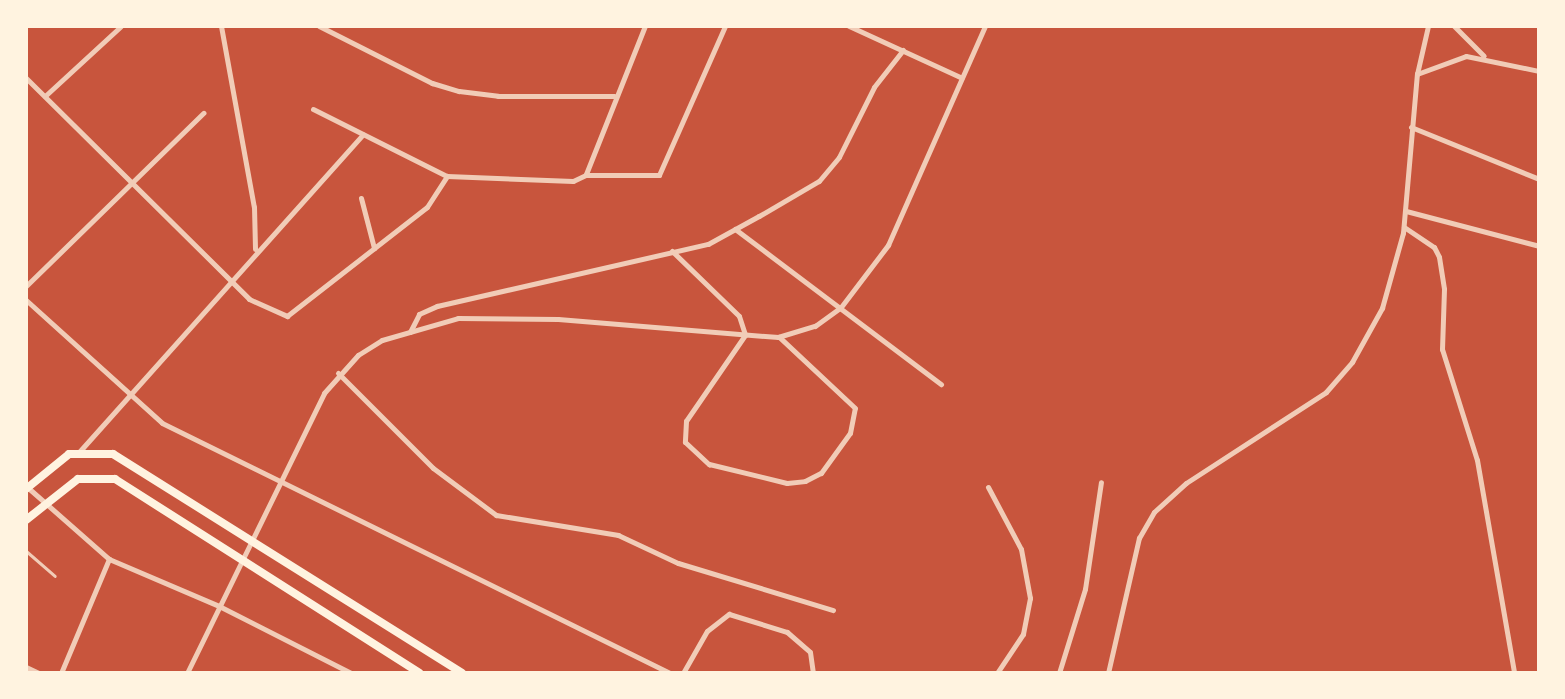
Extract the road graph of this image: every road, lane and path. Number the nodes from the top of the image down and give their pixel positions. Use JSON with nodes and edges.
{"nodes":[{"id":1,"x":121,"y":26,"type":"edge"},
{"id":2,"x":221,"y":26,"type":"edge"},
{"id":3,"x":319,"y":26,"type":"edge"},
{"id":4,"x":645,"y":26,"type":"edge"},
{"id":5,"x":725,"y":26,"type":"edge"},
{"id":6,"x":849,"y":26,"type":"edge"},
{"id":7,"x":985,"y":26,"type":"edge"},
{"id":8,"x":1428,"y":26,"type":"edge"},
{"id":9,"x":1454,"y":26,"type":"edge"},
{"id":10,"x":903,"y":50,"type":"junction"},
{"id":11,"x":1485,"y":56,"type":"junction"},
{"id":12,"x":1539,"y":71,"type":"edge"},
{"id":13,"x":1417,"y":74,"type":"junction"},
{"id":14,"x":26,"y":78,"type":"edge"},
{"id":15,"x":962,"y":78,"type":"junction"},
{"id":16,"x":45,"y":96,"type":"junction"},
{"id":17,"x":614,"y":96,"type":"junction"},
{"id":18,"x":313,"y":109,"type":"dead end"},
{"id":19,"x":203,"y":113,"type":"dead end"},
{"id":20,"x":1411,"y":127,"type":"junction"},
{"id":21,"x":363,"y":134,"type":"junction"},
{"id":22,"x":586,"y":175,"type":"junction"},
{"id":23,"x":447,"y":176,"type":"junction"},
{"id":24,"x":1539,"y":179,"type":"edge"},
{"id":25,"x":133,"y":183,"type":"junction"},
{"id":26,"x":361,"y":198,"type":"dead end"},
{"id":27,"x":1406,"y":211,"type":"junction"},
{"id":28,"x":1404,"y":227,"type":"junction"},
{"id":29,"x":735,"y":229,"type":"junction"},
{"id":30,"x":1539,"y":246,"type":"edge"},
{"id":31,"x":374,"y":248,"type":"junction"},
{"id":32,"x":672,"y":251,"type":"junction"},
{"id":33,"x":253,"y":254,"type":"junction"},
{"id":34,"x":232,"y":281,"type":"junction"},
{"id":35,"x":26,"y":286,"type":"edge"},
{"id":36,"x":26,"y":300,"type":"edge"},
{"id":37,"x":841,"y":307,"type":"junction"},
{"id":38,"x":410,"y":332,"type":"junction"},
{"id":39,"x":745,"y":335,"type":"junction"},
{"id":40,"x":778,"y":337,"type":"junction"},
{"id":41,"x":338,"y":373,"type":"junction"},
{"id":42,"x":941,"y":384,"type":"dead end"},
{"id":43,"x":129,"y":395,"type":"junction"},
{"id":44,"x":79,"y":452,"type":"junction"},
{"id":45,"x":1101,"y":482,"type":"dead end"},
{"id":46,"x":279,"y":484,"type":"junction"},
{"id":47,"x":26,"y":487,"type":"edge"},
{"id":48,"x":988,"y":487,"type":"dead end"},
{"id":49,"x":41,"y":504,"type":"junction"},
{"id":50,"x":26,"y":520,"type":"edge"},
{"id":51,"x":251,"y":538,"type":"junction"},
{"id":52,"x":26,"y":551,"type":"edge"},
{"id":53,"x":241,"y":556,"type":"junction"},
{"id":54,"x":109,"y":559,"type":"junction"},
{"id":55,"x":55,"y":576,"type":"dead end"},
{"id":56,"x":219,"y":606,"type":"junction"},
{"id":57,"x":833,"y":610,"type":"dead end"},
{"id":58,"x":26,"y":667,"type":"edge"},
{"id":59,"x":343,"y":671,"type":"edge"},
{"id":60,"x":37,"y":673,"type":"edge"},
{"id":61,"x":61,"y":673,"type":"edge"},
{"id":62,"x":187,"y":673,"type":"edge"},
{"id":63,"x":351,"y":673,"type":"edge"},
{"id":64,"x":419,"y":673,"type":"edge"},
{"id":65,"x":462,"y":673,"type":"edge"},
{"id":66,"x":670,"y":673,"type":"edge"},
{"id":67,"x":683,"y":673,"type":"edge"},
{"id":68,"x":813,"y":673,"type":"edge"},
{"id":69,"x":997,"y":673,"type":"edge"},
{"id":70,"x":1059,"y":673,"type":"edge"},
{"id":71,"x":1108,"y":673,"type":"edge"},
{"id":72,"x":1514,"y":673,"type":"edge"}],
"edges":[{"from":1,"to":16,"type":"street"},
{"from":2,"to":33,"type":"street"},
{"from":3,"to":17,"type":"street"},
{"from":4,"to":17,"type":"street"},
{"from":5,"to":22,"type":"street"},
{"from":6,"to":10,"type":"street"},
{"from":7,"to":15,"type":"street"},
{"from":8,"to":13,"type":"street"},
{"from":9,"to":11,"type":"street"},
{"from":10,"to":15,"type":"street"},
{"from":10,"to":29,"type":"street"},
{"from":11,"to":12,"type":"street"},
{"from":11,"to":13,"type":"street"},
{"from":13,"to":20,"type":"street"},
{"from":14,"to":16,"type":"street"},
{"from":15,"to":37,"type":"street"},
{"from":16,"to":25,"type":"street"},
{"from":17,"to":22,"type":"street"},
{"from":18,"to":21,"type":"street"},
{"from":19,"to":25,"type":"street"},
{"from":20,"to":24,"type":"street"},
{"from":20,"to":27,"type":"street"},
{"from":21,"to":23,"type":"street"},
{"from":21,"to":33,"type":"street"},
{"from":22,"to":23,"type":"street"},
{"from":23,"to":31,"type":"street"},
{"from":25,"to":34,"type":"street"},
{"from":25,"to":35,"type":"street"},
{"from":26,"to":31,"type":"street"},
{"from":27,"to":28,"type":"street"},
{"from":27,"to":30,"type":"street"},
{"from":28,"to":71,"type":"street"},
{"from":28,"to":72,"type":"street"},
{"from":29,"to":32,"type":"street"},
{"from":29,"to":37,"type":"street"},
{"from":31,"to":34,"type":"street"},
{"from":32,"to":38,"type":"street"},
{"from":32,"to":39,"type":"street"},
{"from":33,"to":34,"type":"street"},
{"from":34,"to":43,"type":"street"},
{"from":36,"to":43,"type":"street"},
{"from":37,"to":40,"type":"street"},
{"from":37,"to":42,"type":"street"},
{"from":38,"to":39,"type":"street"},
{"from":38,"to":41,"type":"street"},
{"from":39,"to":40,"type":"street"},
{"from":39,"to":40,"type":"street"},
{"from":41,"to":46,"type":"street"},
{"from":41,"to":57,"type":"street"},
{"from":43,"to":44,"type":"street"},
{"from":43,"to":46,"type":"street"},
{"from":44,"to":47,"type":"main road"},
{"from":44,"to":51,"type":"main road"},
{"from":45,"to":70,"type":"street"},
{"from":46,"to":51,"type":"street"},
{"from":46,"to":66,"type":"street"},
{"from":47,"to":49,"type":"street"},
{"from":48,"to":69,"type":"street"},
{"from":49,"to":50,"type":"main road"},
{"from":49,"to":53,"type":"main road"},
{"from":49,"to":54,"type":"street"},
{"from":51,"to":53,"type":"street"},
{"from":51,"to":65,"type":"main road"},
{"from":52,"to":55,"type":"lane"},
{"from":53,"to":56,"type":"street"},
{"from":53,"to":64,"type":"main road"},
{"from":54,"to":56,"type":"street"},
{"from":54,"to":61,"type":"street"},
{"from":56,"to":59,"type":"street"},
{"from":56,"to":62,"type":"street"},
{"from":58,"to":60,"type":"street"},
{"from":59,"to":63,"type":"street"},
{"from":67,"to":68,"type":"street"}]}
